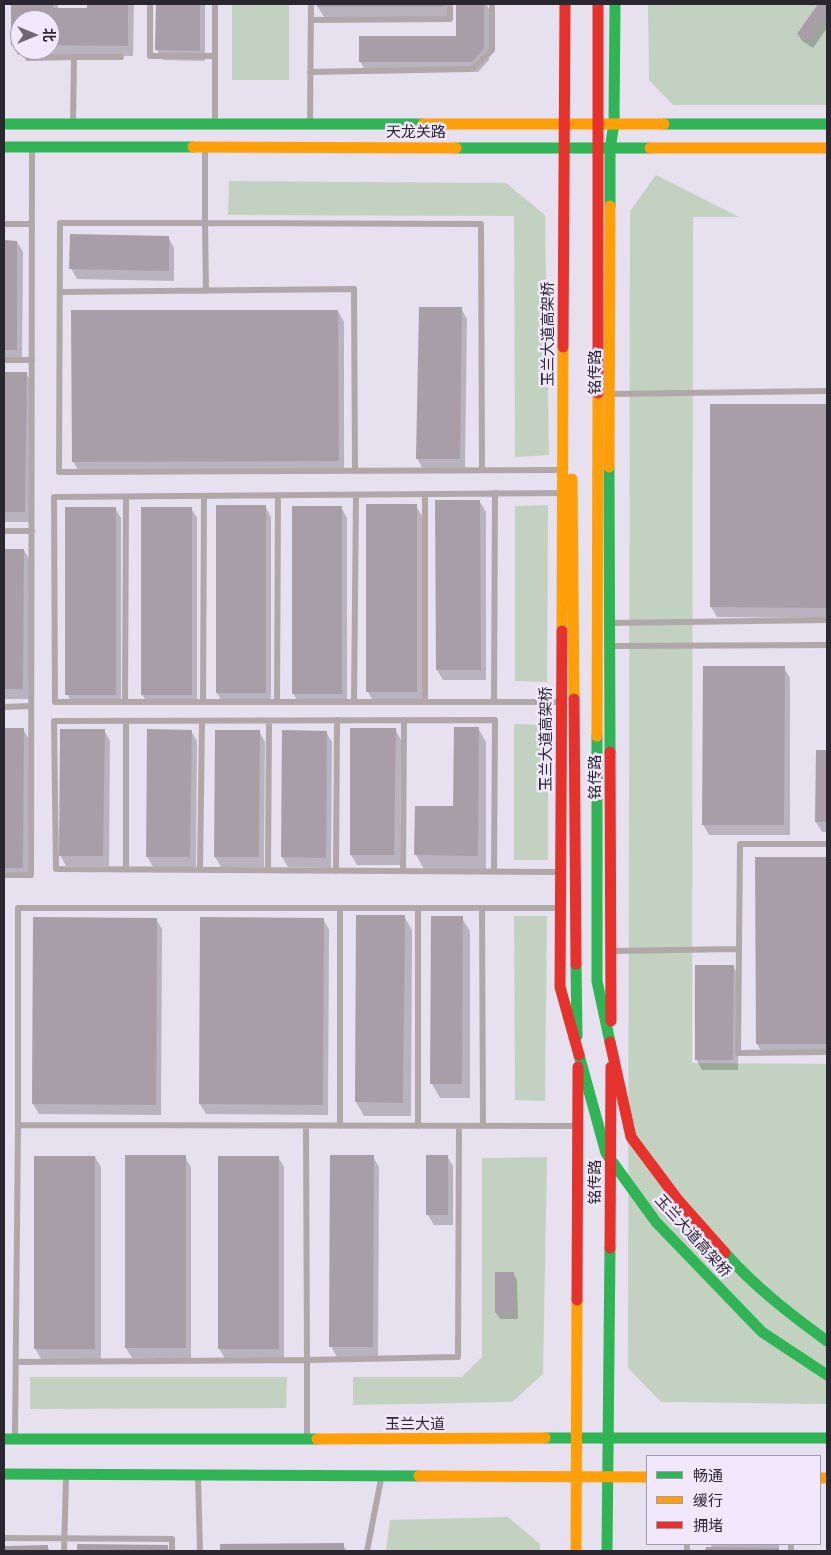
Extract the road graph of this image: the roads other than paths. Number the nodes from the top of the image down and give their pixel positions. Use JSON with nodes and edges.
{"nodes":[{"id":1,"x":150,"y":4,"type":"edge"},
{"id":2,"x":216,"y":4,"type":"edge"},
{"id":3,"x":311,"y":4,"type":"edge"},
{"id":4,"x":450,"y":4,"type":"edge"},
{"id":5,"x":492,"y":4,"type":"edge"},
{"id":6,"x":565,"y":4,"type":"edge"},
{"id":7,"x":569,"y":4,"type":"edge"},
{"id":8,"x":598,"y":4,"type":"edge"},
{"id":9,"x":615,"y":4,"type":"edge"},
{"id":10,"x":311,"y":20,"type":"junction"},
{"id":11,"x":216,"y":56,"type":"junction"},
{"id":12,"x":60,"y":57,"type":"edge"},
{"id":13,"x":74,"y":57,"type":"junction"},
{"id":14,"x":121,"y":57,"type":"dead end"},
{"id":15,"x":310,"y":72,"type":"junction"},
{"id":16,"x":614,"y":123,"type":"junction"},
{"id":17,"x":4,"y":124,"type":"edge"},
{"id":18,"x":73,"y":124,"type":"junction"},
{"id":19,"x":216,"y":124,"type":"junction"},
{"id":20,"x":310,"y":124,"type":"junction"},
{"id":21,"x":567,"y":124,"type":"junction"},
{"id":22,"x":827,"y":124,"type":"edge"},
{"id":23,"x":4,"y":147,"type":"edge"},
{"id":24,"x":32,"y":147,"type":"junction"},
{"id":25,"x":205,"y":147,"type":"junction"},
{"id":26,"x":569,"y":147,"type":"junction"},
{"id":27,"x":827,"y":148,"type":"edge"},
{"id":28,"x":610,"y":149,"type":"junction"},
{"id":29,"x":205,"y":223,"type":"junction"},
{"id":30,"x":4,"y":224,"type":"edge"},
{"id":31,"x":32,"y":224,"type":"junction"},
{"id":32,"x":206,"y":291,"type":"junction"},
{"id":33,"x":60,"y":292,"type":"junction"},
{"id":34,"x":4,"y":360,"type":"edge"},
{"id":35,"x":32,"y":360,"type":"junction"},
{"id":36,"x":827,"y":391,"type":"edge"},
{"id":37,"x":610,"y":394,"type":"junction"},
{"id":38,"x":482,"y":470,"type":"junction"},
{"id":39,"x":572,"y":470,"type":"junction"},
{"id":40,"x":355,"y":471,"type":"junction"},
{"id":41,"x":496,"y":493,"type":"junction"},
{"id":42,"x":572,"y":493,"type":"junction"},
{"id":43,"x":425,"y":494,"type":"junction"},
{"id":44,"x":278,"y":495,"type":"junction"},
{"id":45,"x":356,"y":495,"type":"junction"},
{"id":46,"x":204,"y":496,"type":"junction"},
{"id":47,"x":126,"y":497,"type":"junction"},
{"id":48,"x":4,"y":531,"type":"edge"},
{"id":49,"x":32,"y":531,"type":"junction"},
{"id":50,"x":827,"y":620,"type":"edge"},
{"id":51,"x":609,"y":623,"type":"junction"},
{"id":52,"x":827,"y":645,"type":"edge"},
{"id":53,"x":609,"y":646,"type":"junction"},
{"id":54,"x":125,"y":702,"type":"junction"},
{"id":55,"x":203,"y":702,"type":"junction"},
{"id":56,"x":277,"y":702,"type":"junction"},
{"id":57,"x":354,"y":702,"type":"junction"},
{"id":58,"x":425,"y":702,"type":"junction"},
{"id":59,"x":494,"y":702,"type":"junction"},
{"id":60,"x":574,"y":702,"type":"junction"},
{"id":61,"x":31,"y":706,"type":"junction"},
{"id":62,"x":4,"y":707,"type":"edge"},
{"id":63,"x":338,"y":720,"type":"junction"},
{"id":64,"x":404,"y":720,"type":"junction"},
{"id":65,"x":126,"y":721,"type":"junction"},
{"id":66,"x":202,"y":721,"type":"junction"},
{"id":67,"x":269,"y":721,"type":"junction"},
{"id":68,"x":827,"y":844,"type":"edge"},
{"id":69,"x":126,"y":869,"type":"junction"},
{"id":70,"x":200,"y":870,"type":"junction"},
{"id":71,"x":268,"y":870,"type":"junction"},
{"id":72,"x":336,"y":870,"type":"junction"},
{"id":73,"x":403,"y":871,"type":"junction"},
{"id":74,"x":494,"y":872,"type":"junction"},
{"id":75,"x":576,"y":872,"type":"junction"},
{"id":76,"x":4,"y":875,"type":"edge"},
{"id":77,"x":340,"y":908,"type":"junction"},
{"id":78,"x":418,"y":908,"type":"junction"},
{"id":79,"x":482,"y":908,"type":"junction"},
{"id":80,"x":576,"y":908,"type":"junction"},
{"id":81,"x":738,"y":949,"type":"junction"},
{"id":82,"x":610,"y":951,"type":"junction"},
{"id":83,"x":827,"y":1052,"type":"edge"},
{"id":84,"x":18,"y":1125,"type":"junction"},
{"id":85,"x":306,"y":1126,"type":"junction"},
{"id":86,"x":340,"y":1126,"type":"junction"},
{"id":87,"x":418,"y":1126,"type":"junction"},
{"id":88,"x":459,"y":1126,"type":"junction"},
{"id":89,"x":483,"y":1126,"type":"junction"},
{"id":90,"x":578,"y":1126,"type":"junction"},
{"id":91,"x":827,"y":1341,"type":"edge"},
{"id":92,"x":306,"y":1360,"type":"junction"},
{"id":93,"x":16,"y":1362,"type":"junction"},
{"id":94,"x":827,"y":1375,"type":"edge"},
{"id":95,"x":827,"y":1438,"type":"edge"},
{"id":96,"x":9,"y":1439,"type":"edge"},
{"id":97,"x":307,"y":1439,"type":"junction"},
{"id":98,"x":576,"y":1439,"type":"junction"},
{"id":99,"x":608,"y":1439,"type":"junction"},
{"id":100,"x":4,"y":1474,"type":"edge"},
{"id":101,"x":66,"y":1474,"type":"junction"},
{"id":102,"x":198,"y":1475,"type":"junction"},
{"id":103,"x":382,"y":1476,"type":"junction"},
{"id":104,"x":576,"y":1477,"type":"junction"},
{"id":105,"x":608,"y":1477,"type":"junction"},
{"id":106,"x":646,"y":1477,"type":"edge"},
{"id":107,"x":4,"y":1538,"type":"edge"},
{"id":108,"x":64,"y":1538,"type":"junction"},
{"id":109,"x":64,"y":1551,"type":"edge"},
{"id":110,"x":172,"y":1551,"type":"edge"},
{"id":111,"x":200,"y":1551,"type":"edge"},
{"id":112,"x":367,"y":1551,"type":"edge"},
{"id":113,"x":576,"y":1551,"type":"edge"},
{"id":114,"x":607,"y":1551,"type":"edge"}],
"edges":[{"from":1,"to":11,"type":"lane"},
{"from":2,"to":11,"type":"lane"},
{"from":3,"to":10,"type":"lane"},
{"from":4,"to":10,"type":"lane"},
{"from":5,"to":15,"type":"lane"},
{"from":6,"to":94,"type":"main road","name":"玉兰大道高架桥"},
{"from":7,"to":21,"type":"main road","name":"铭传路"},
{"from":8,"to":91,"type":"main road","name":"玉兰大道高架桥"},
{"from":9,"to":16,"type":"main road","name":"铭传路"},
{"from":10,"to":15,"type":"lane"},
{"from":11,"to":19,"type":"lane"},
{"from":12,"to":13,"type":"lane"},
{"from":13,"to":14,"type":"lane"},
{"from":13,"to":18,"type":"lane"},
{"from":15,"to":20,"type":"lane"},
{"from":16,"to":21,"type":"main road","name":"天龙关路"},
{"from":16,"to":22,"type":"main road","name":"天龙关路"},
{"from":16,"to":28,"type":"main road","name":"铭传路"},
{"from":17,"to":18,"type":"main road","name":"天龙关路"},
{"from":18,"to":19,"type":"main road","name":"天龙关路"},
{"from":19,"to":20,"type":"main road","name":"天龙关路"},
{"from":20,"to":21,"type":"main road","name":"天龙关路"},
{"from":21,"to":26,"type":"main road","name":"铭传路"},
{"from":23,"to":24,"type":"main road","name":"天龙关路"},
{"from":24,"to":25,"type":"main road","name":"天龙关路"},
{"from":24,"to":31,"type":"lane"},
{"from":25,"to":26,"type":"main road","name":"天龙关路"},
{"from":25,"to":29,"type":"lane"},
{"from":26,"to":28,"type":"main road","name":"天龙关路"},
{"from":26,"to":39,"type":"main road","name":"铭传路"},
{"from":27,"to":28,"type":"main road","name":"天龙关路"},
{"from":28,"to":37,"type":"main road","name":"铭传路"},
{"from":29,"to":32,"type":"lane"},
{"from":29,"to":33,"type":"lane"},
{"from":29,"to":38,"type":"lane"},
{"from":30,"to":31,"type":"lane"},
{"from":31,"to":35,"type":"lane"},
{"from":32,"to":33,"type":"lane"},
{"from":32,"to":40,"type":"lane"},
{"from":33,"to":40,"type":"lane"},
{"from":34,"to":35,"type":"lane"},
{"from":35,"to":49,"type":"lane"},
{"from":36,"to":37,"type":"lane"},
{"from":37,"to":51,"type":"main road","name":"铭传路"},
{"from":38,"to":39,"type":"lane"},
{"from":38,"to":40,"type":"lane"},
{"from":39,"to":42,"type":"main road","name":"铭传路"},
{"from":41,"to":42,"type":"lane"},
{"from":41,"to":43,"type":"lane"},
{"from":41,"to":59,"type":"lane"},
{"from":42,"to":60,"type":"main road","name":"铭传路"},
{"from":43,"to":45,"type":"lane"},
{"from":43,"to":58,"type":"lane"},
{"from":44,"to":45,"type":"lane"},
{"from":44,"to":46,"type":"lane"},
{"from":44,"to":56,"type":"lane"},
{"from":45,"to":57,"type":"lane"},
{"from":46,"to":47,"type":"lane"},
{"from":46,"to":55,"type":"lane"},
{"from":47,"to":54,"type":"lane"},
{"from":47,"to":54,"type":"lane"},
{"from":48,"to":49,"type":"lane"},
{"from":49,"to":61,"type":"lane"},
{"from":50,"to":51,"type":"lane"},
{"from":51,"to":53,"type":"main road","name":"铭传路"},
{"from":52,"to":53,"type":"lane"},
{"from":53,"to":82,"type":"main road","name":"铭传路"},
{"from":54,"to":55,"type":"lane"},
{"from":55,"to":56,"type":"lane"},
{"from":56,"to":57,"type":"lane"},
{"from":57,"to":58,"type":"lane"},
{"from":58,"to":59,"type":"lane"},
{"from":59,"to":60,"type":"lane"},
{"from":60,"to":75,"type":"main road","name":"铭传路"},
{"from":61,"to":62,"type":"lane"},
{"from":61,"to":76,"type":"lane"},
{"from":63,"to":64,"type":"lane"},
{"from":63,"to":67,"type":"lane"},
{"from":63,"to":72,"type":"lane"},
{"from":64,"to":73,"type":"lane"},
{"from":64,"to":74,"type":"lane"},
{"from":65,"to":66,"type":"lane"},
{"from":65,"to":69,"type":"lane"},
{"from":65,"to":69,"type":"lane"},
{"from":66,"to":67,"type":"lane"},
{"from":66,"to":70,"type":"lane"},
{"from":67,"to":71,"type":"lane"},
{"from":68,"to":81,"type":"lane"},
{"from":69,"to":70,"type":"lane"},
{"from":70,"to":71,"type":"lane"},
{"from":71,"to":72,"type":"lane"},
{"from":72,"to":73,"type":"lane"},
{"from":73,"to":74,"type":"lane"},
{"from":74,"to":75,"type":"lane"},
{"from":75,"to":80,"type":"main road","name":"铭传路"},
{"from":77,"to":78,"type":"lane"},
{"from":77,"to":84,"type":"lane"},
{"from":77,"to":86,"type":"lane"},
{"from":78,"to":79,"type":"lane"},
{"from":78,"to":87,"type":"lane"},
{"from":79,"to":80,"type":"lane"},
{"from":79,"to":89,"type":"lane"},
{"from":80,"to":90,"type":"main road","name":"铭传路"},
{"from":81,"to":82,"type":"lane"},
{"from":81,"to":83,"type":"lane"},
{"from":82,"to":99,"type":"main road","name":"铭传路"},
{"from":84,"to":85,"type":"lane"},
{"from":84,"to":93,"type":"lane"},
{"from":85,"to":86,"type":"lane"},
{"from":85,"to":92,"type":"lane"},
{"from":86,"to":87,"type":"lane"},
{"from":87,"to":88,"type":"lane"},
{"from":88,"to":89,"type":"lane"},
{"from":88,"to":92,"type":"lane"},
{"from":89,"to":90,"type":"lane"},
{"from":90,"to":98,"type":"main road","name":"铭传路"},
{"from":92,"to":93,"type":"lane"},
{"from":92,"to":97,"type":"lane"},
{"from":93,"to":96,"type":"lane"},
{"from":95,"to":99,"type":"main road","name":"玉兰大道"},
{"from":96,"to":97,"type":"main road","name":"玉兰大道"},
{"from":97,"to":98,"type":"main road","name":"玉兰大道"},
{"from":98,"to":99,"type":"main road","name":"玉兰大道"},
{"from":98,"to":104,"type":"main road","name":"铭传路"},
{"from":99,"to":105,"type":"main road","name":"铭传路"},
{"from":100,"to":101,"type":"main road"},
{"from":101,"to":102,"type":"main road"},
{"from":101,"to":108,"type":"lane"},
{"from":102,"to":103,"type":"main road"},
{"from":102,"to":111,"type":"lane"},
{"from":103,"to":104,"type":"main road"},
{"from":103,"to":112,"type":"lane"},
{"from":104,"to":105,"type":"main road"},
{"from":104,"to":113,"type":"main road","name":"铭传路"},
{"from":105,"to":106,"type":"main road"},
{"from":105,"to":114,"type":"main road","name":"铭传路"},
{"from":107,"to":108,"type":"lane"},
{"from":108,"to":109,"type":"lane"},
{"from":108,"to":110,"type":"lane"}]}
